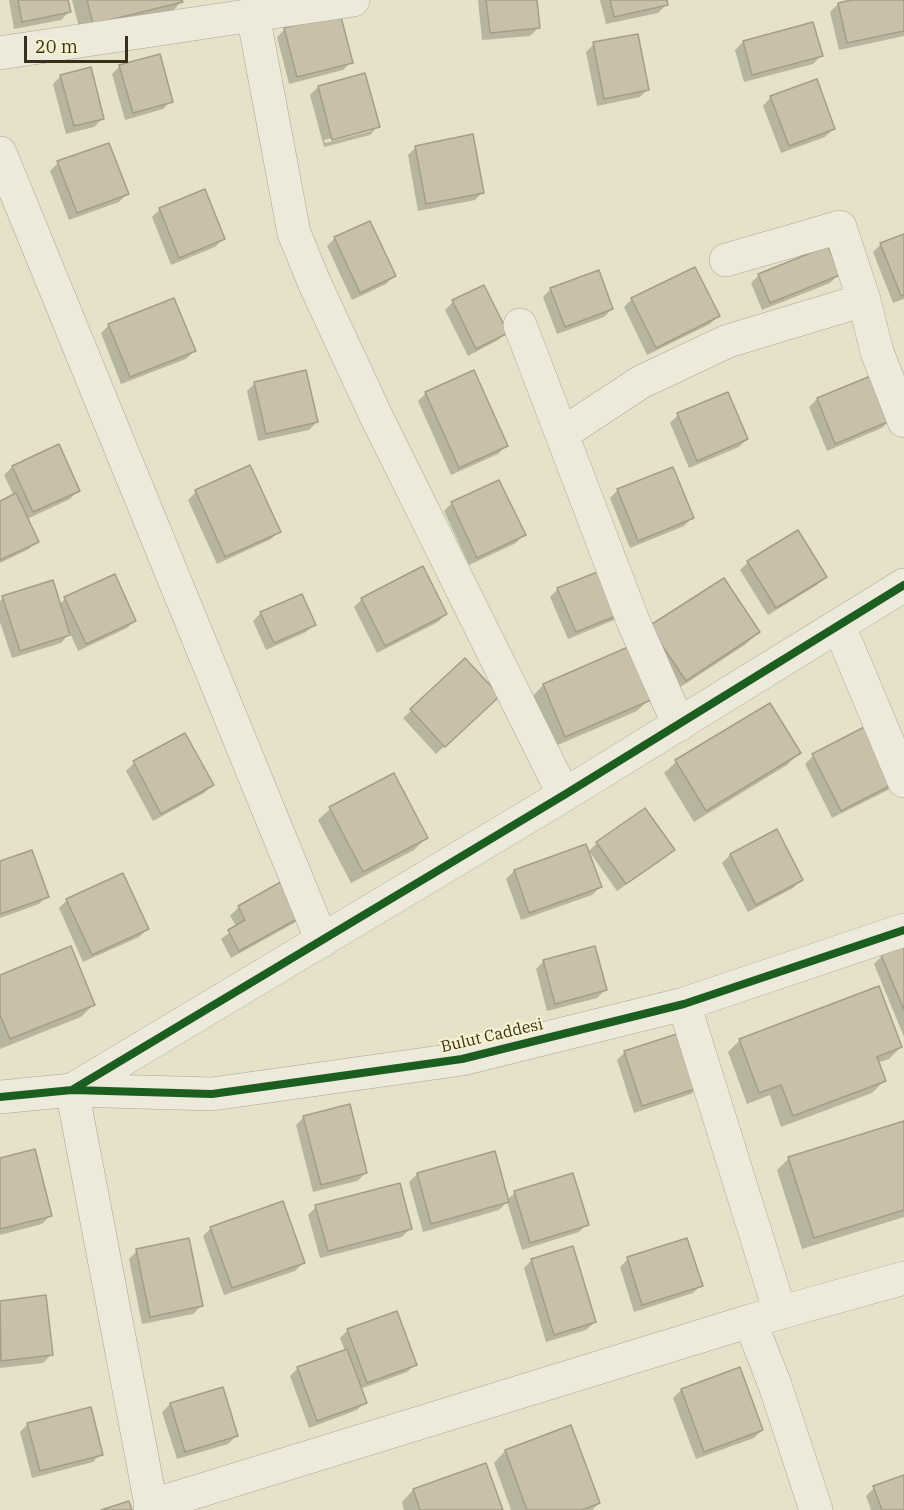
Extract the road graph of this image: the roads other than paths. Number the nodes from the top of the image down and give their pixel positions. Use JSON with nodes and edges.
{"nodes":[{"id":1,"x":353,"y":0,"type":"edge"},
{"id":2,"x":253,"y":15,"type":"junction"},
{"id":3,"x":0,"y":53,"type":"edge"},
{"id":4,"x":0,"y":153,"type":"edge"},
{"id":5,"x":726,"y":260,"type":"dead end"},
{"id":6,"x":864,"y":300,"type":"junction"},
{"id":7,"x":520,"y":324,"type":"dead end"},
{"id":8,"x":904,"y":421,"type":"edge"},
{"id":9,"x":561,"y":434,"type":"junction"},
{"id":10,"x":904,"y":585,"type":"edge"},
{"id":11,"x":839,"y":626,"type":"junction"},
{"id":12,"x":679,"y":725,"type":"junction"},
{"id":13,"x":904,"y":781,"type":"edge"},
{"id":14,"x":564,"y":795,"type":"junction"},
{"id":15,"x":904,"y":930,"type":"edge"},
{"id":16,"x":322,"y":941,"type":"junction"},
{"id":17,"x":684,"y":1004,"type":"junction"},
{"id":18,"x":72,"y":1090,"type":"junction"},
{"id":19,"x":0,"y":1097,"type":"edge"},
{"id":20,"x":904,"y":1278,"type":"edge"},
{"id":21,"x":765,"y":1317,"type":"junction"},
{"id":22,"x":151,"y":1508,"type":"edge"},
{"id":23,"x":816,"y":1510,"type":"edge"}],
"edges":[{"from":1,"to":2,"type":"street"},
{"from":2,"to":3,"type":"street"},
{"from":2,"to":14,"type":"street"},
{"from":4,"to":16,"type":"street"},
{"from":5,"to":6,"type":"street"},
{"from":6,"to":8,"type":"street"},
{"from":6,"to":9,"type":"street"},
{"from":7,"to":9,"type":"street"},
{"from":9,"to":12,"type":"street"},
{"from":10,"to":11,"type":"street"},
{"from":11,"to":12,"type":"street"},
{"from":11,"to":13,"type":"street"},
{"from":12,"to":14,"type":"street"},
{"from":14,"to":16,"type":"street"},
{"from":15,"to":17,"type":"street","name":"Bulut Caddesi"},
{"from":16,"to":18,"type":"street"},
{"from":17,"to":18,"type":"street","name":"Bulut Caddesi"},
{"from":17,"to":21,"type":"street"},
{"from":18,"to":19,"type":"street","name":"Bulut Caddesi"},
{"from":18,"to":22,"type":"street"},
{"from":20,"to":21,"type":"street"},
{"from":21,"to":22,"type":"street"},
{"from":21,"to":23,"type":"street"}]}
